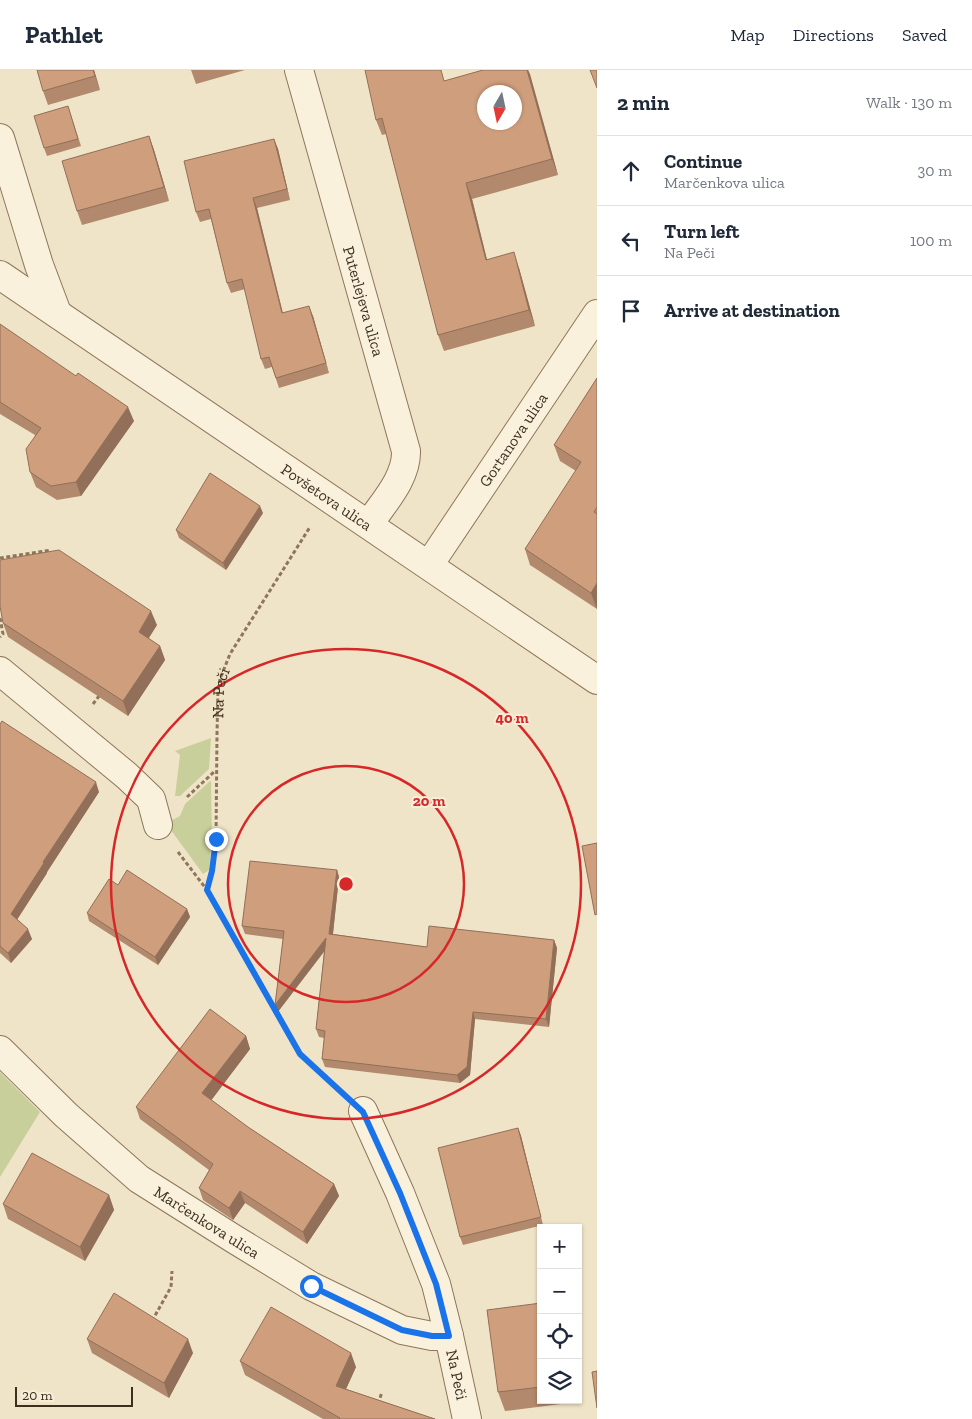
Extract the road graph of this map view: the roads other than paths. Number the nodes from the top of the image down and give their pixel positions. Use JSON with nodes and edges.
{"nodes":[{"id":1,"x":299,"y":70,"type":"edge"},
{"id":2,"x":0,"y":138,"type":"edge"},
{"id":3,"x":0,"y":275,"type":"edge"},
{"id":4,"x":57,"y":313,"type":"junction"},
{"id":5,"x":597,"y":314,"type":"edge"},
{"id":6,"x":369,"y":524,"type":"junction"},
{"id":7,"x":428,"y":565,"type":"junction"},
{"id":8,"x":0,"y":671,"type":"edge"},
{"id":9,"x":597,"y":680,"type":"edge"},
{"id":10,"x":158,"y":825,"type":"road end"},
{"id":11,"x":0,"y":1050,"type":"edge"},
{"id":12,"x":363,"y":1112,"type":"road end"},
{"id":13,"x":449,"y":1336,"type":"junction"},
{"id":14,"x":467,"y":1419,"type":"edge"}],
"edges":[{"from":1,"to":6,"type":"street","name":"Puterlejeva ulica"},
{"from":2,"to":4,"type":"street"},
{"from":3,"to":4,"type":"street","name":"Povšetova ulica"},
{"from":4,"to":6,"type":"street","name":"Povšetova ulica"},
{"from":5,"to":7,"type":"street","name":"Gortanova ulica"},
{"from":6,"to":7,"type":"street","name":"Povšetova ulica"},
{"from":7,"to":9,"type":"street","name":"Povšetova ulica"},
{"from":8,"to":10,"type":"street"},
{"from":11,"to":13,"type":"street","name":"Marčenkova ulica"},
{"from":12,"to":13,"type":"street","name":"Na Peči"},
{"from":13,"to":14,"type":"street","name":"Na Peči"}]}
